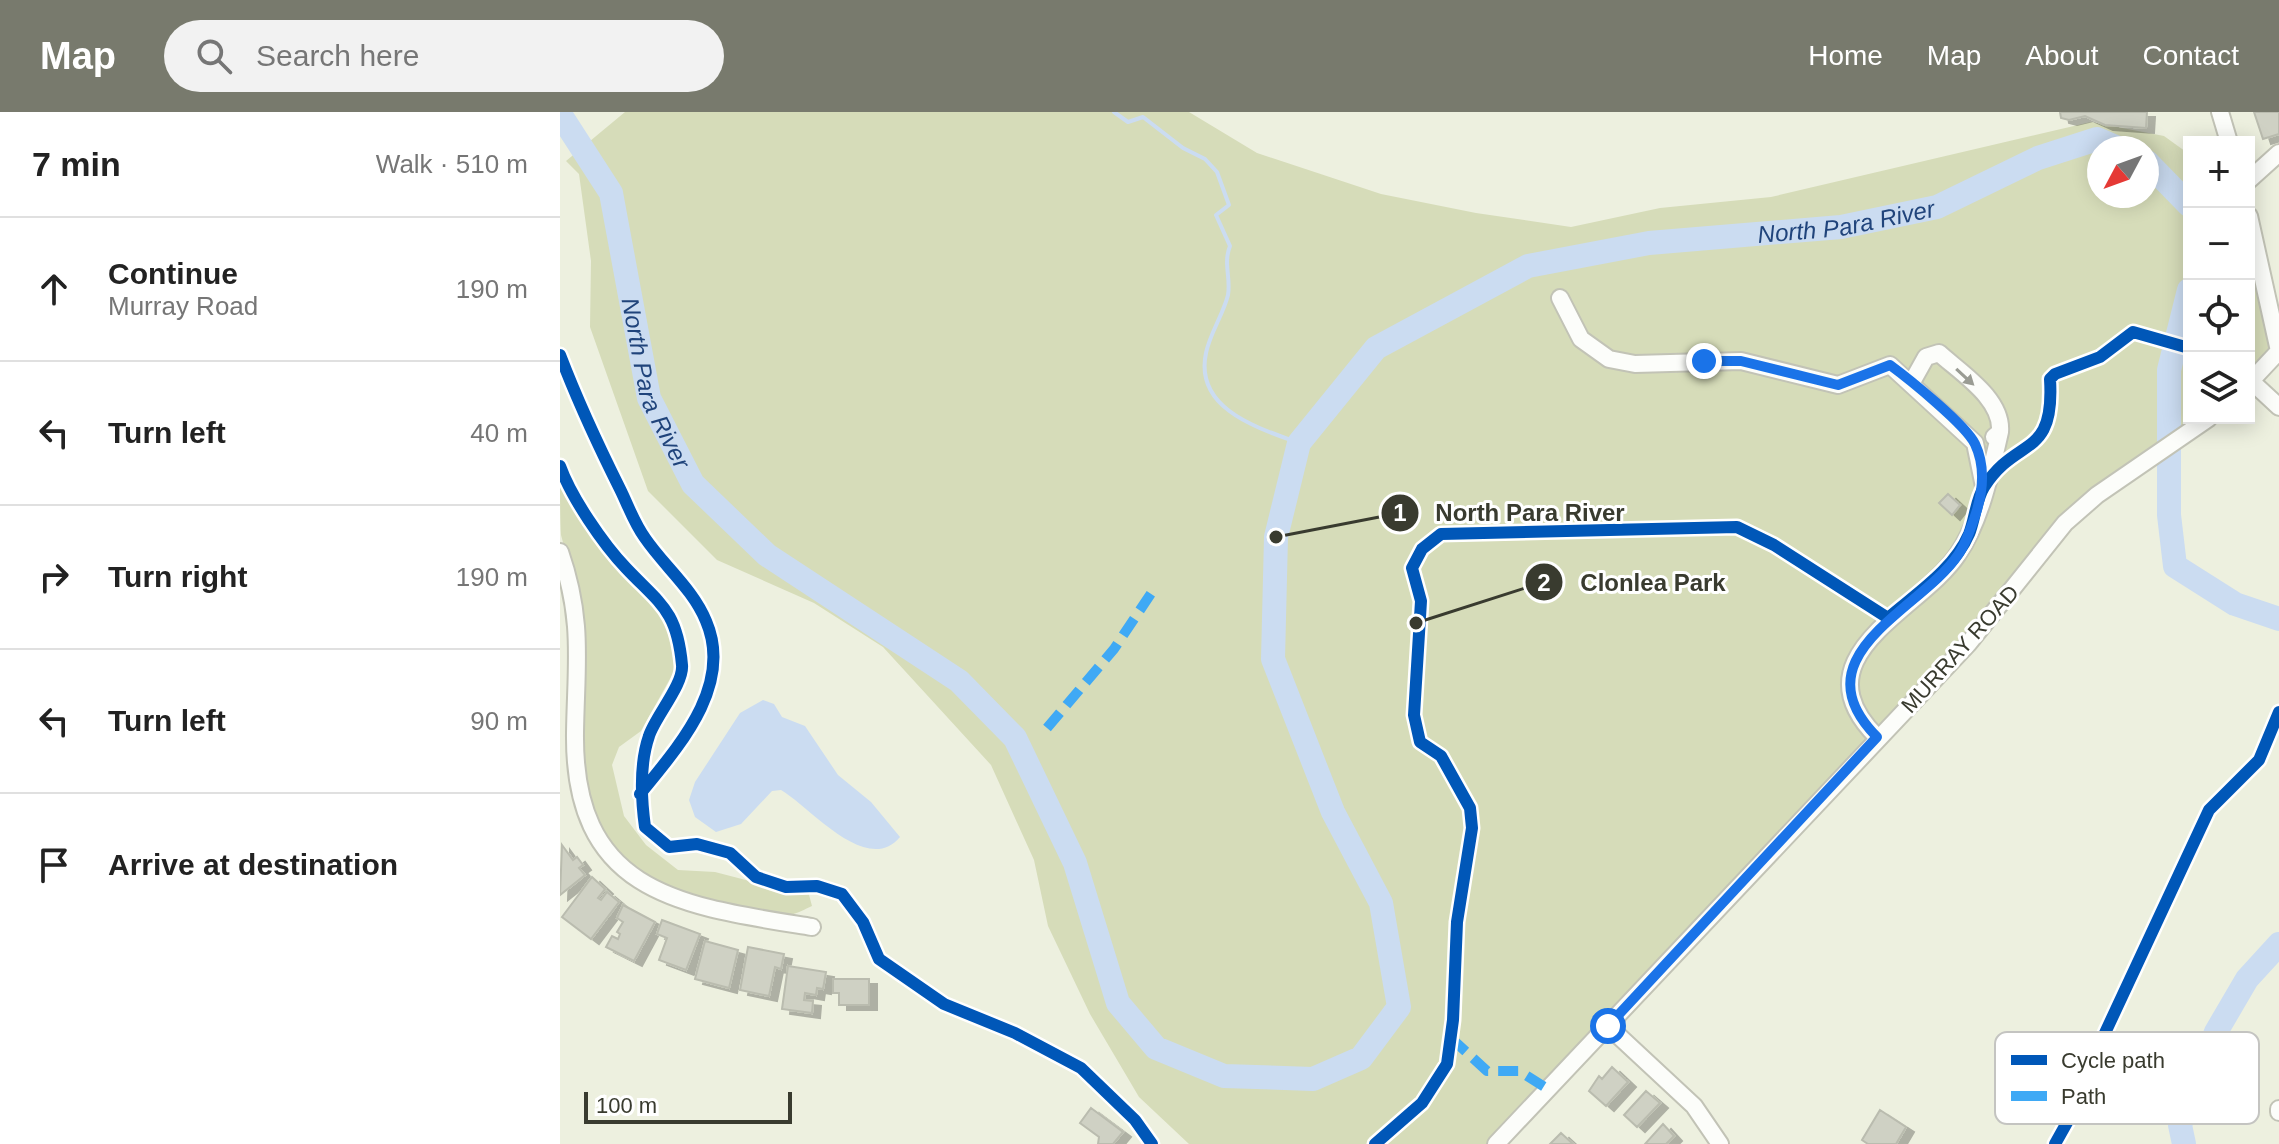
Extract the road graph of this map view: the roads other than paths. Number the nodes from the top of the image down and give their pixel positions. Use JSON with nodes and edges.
{"nodes":[{"id":1,"x":2220,"y":112,"type":"edge"},
{"id":2,"x":2227,"y":136,"type":"edge"},
{"id":3,"x":2279,"y":153,"type":"edge"},
{"id":4,"x":2255,"y":175,"type":"edge"},
{"id":5,"x":2255,"y":243,"type":"edge"},
{"id":6,"x":1560,"y":298,"type":"dead end"},
{"id":7,"x":2279,"y":351,"type":"edge"},
{"id":8,"x":2255,"y":377,"type":"edge"},
{"id":9,"x":1912,"y":382,"type":"junction"},
{"id":10,"x":2255,"y":386,"type":"edge"},
{"id":11,"x":2279,"y":407,"type":"edge"},
{"id":12,"x":2201,"y":424,"type":"edge"},
{"id":13,"x":2000,"y":432,"type":"junction"},
{"id":14,"x":1975,"y":443,"type":"junction"},
{"id":15,"x":1984,"y":487,"type":"junction"},
{"id":16,"x":560,"y":552,"type":"edge"},
{"id":17,"x":1877,"y":737,"type":"junction"},
{"id":18,"x":812,"y":927,"type":"dead end"},
{"id":19,"x":1608,"y":1026,"type":"junction"},
{"id":20,"x":1496,"y":1144,"type":"edge"},
{"id":21,"x":1720,"y":1144,"type":"edge"}],
"edges":[{"from":1,"to":2,"type":"street"},
{"from":3,"to":4,"type":"street"},
{"from":5,"to":7,"type":"street"},
{"from":6,"to":9,"type":"street"},
{"from":7,"to":8,"type":"street"},
{"from":9,"to":13,"type":"street","one_way":true},
{"from":9,"to":14,"type":"street"},
{"from":10,"to":11,"type":"street"},
{"from":12,"to":17,"type":"street","name":"MURRAY ROAD"},
{"from":13,"to":14,"type":"street"},
{"from":13,"to":15,"type":"street"},
{"from":14,"to":15,"type":"street"},
{"from":15,"to":17,"type":"street"},
{"from":16,"to":18,"type":"street"},
{"from":17,"to":19,"type":"street","name":"MURRAY ROAD"},
{"from":19,"to":20,"type":"street","name":"MURRAY ROAD"},
{"from":19,"to":21,"type":"street"}]}
